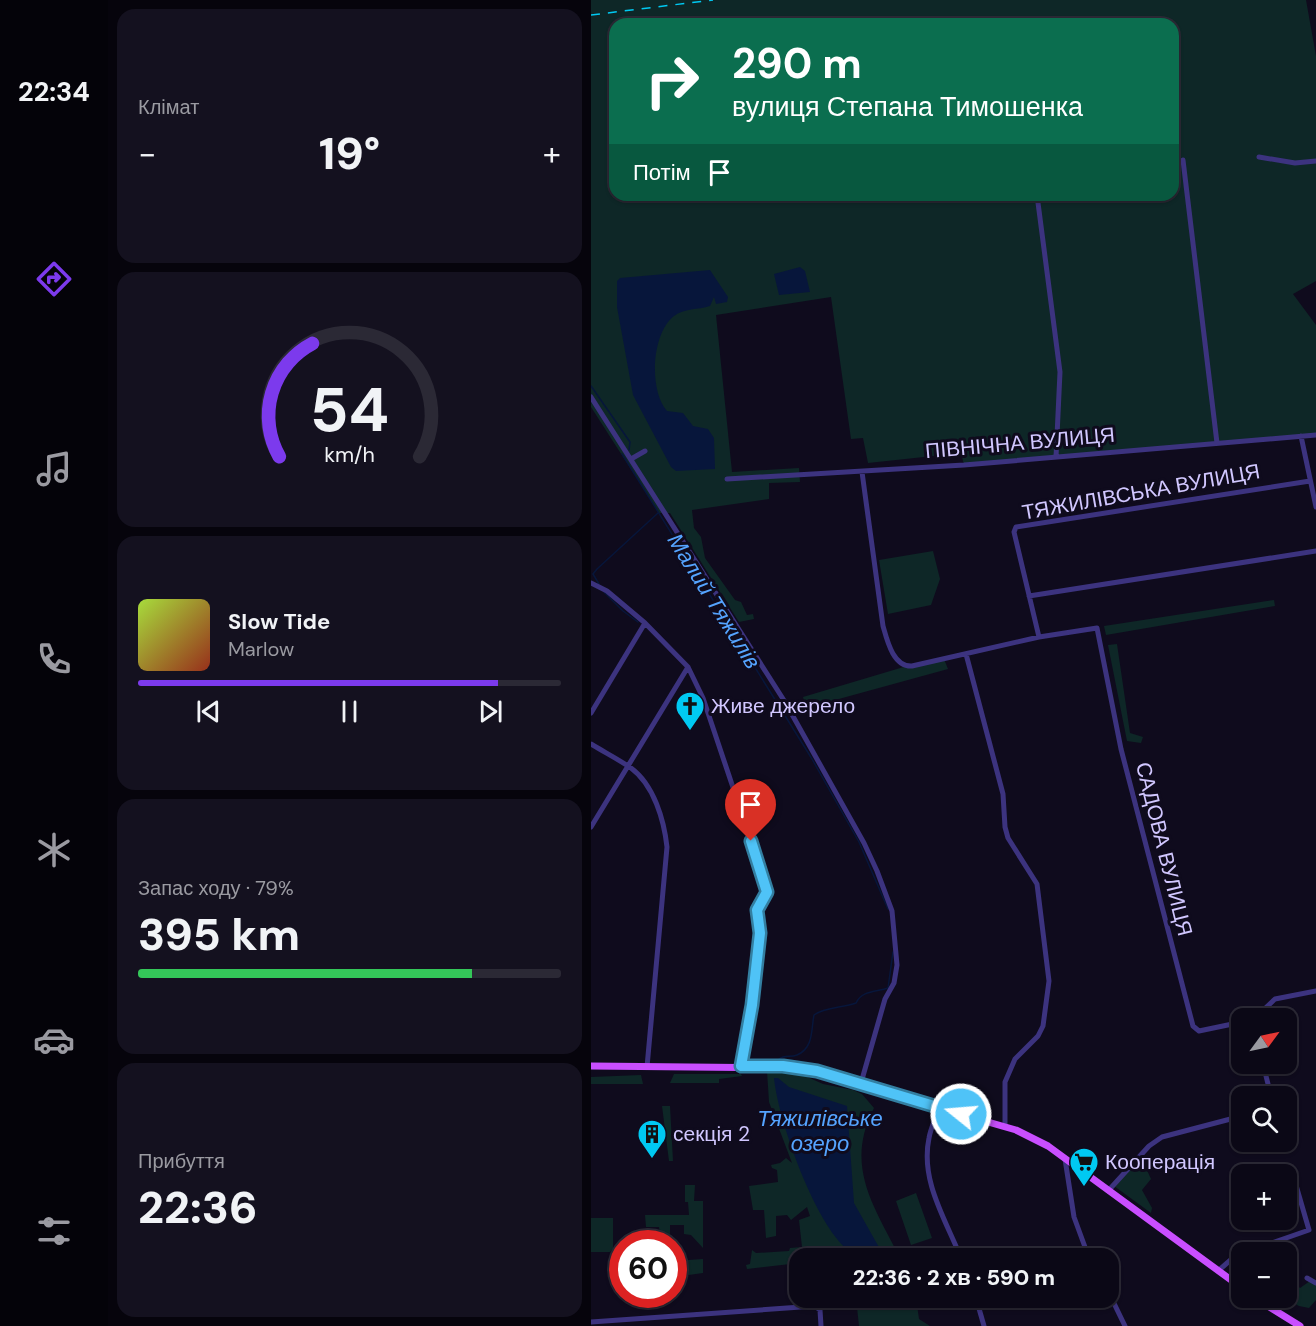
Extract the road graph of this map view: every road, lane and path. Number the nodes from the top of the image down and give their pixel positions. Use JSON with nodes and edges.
{"nodes":[{"id":1,"x":1259,"y":157,"type":"dead end"},
{"id":2,"x":1183,"y":160,"type":"dead end"},
{"id":3,"x":1316,"y":160,"type":"edge"},
{"id":4,"x":1038,"y":201,"type":"edge"},
{"id":5,"x":591,"y":397,"type":"edge"},
{"id":6,"x":1316,"y":435,"type":"edge"},
{"id":7,"x":1301,"y":436,"type":"junction"},
{"id":8,"x":1217,"y":442,"type":"junction"},
{"id":9,"x":645,"y":451,"type":"dead end"},
{"id":10,"x":1056,"y":457,"type":"junction"},
{"id":11,"x":631,"y":459,"type":"junction"},
{"id":12,"x":862,"y":472,"type":"junction"},
{"id":13,"x":727,"y":479,"type":"dead end"},
{"id":14,"x":1310,"y":481,"type":"junction"},
{"id":15,"x":1316,"y":507,"type":"edge"},
{"id":16,"x":1316,"y":551,"type":"edge"},
{"id":17,"x":591,"y":585,"type":"edge"},
{"id":18,"x":1029,"y":596,"type":"junction"},
{"id":19,"x":645,"y":623,"type":"junction"},
{"id":20,"x":1039,"y":637,"type":"junction"},
{"id":21,"x":966,"y":654,"type":"junction"},
{"id":22,"x":688,"y":667,"type":"junction"},
{"id":23,"x":591,"y":713,"type":"edge"},
{"id":24,"x":591,"y":744,"type":"edge"},
{"id":25,"x":629,"y":767,"type":"junction"},
{"id":26,"x":591,"y":827,"type":"edge"},
{"id":27,"x":1316,"y":990,"type":"edge"},
{"id":28,"x":1266,"y":1008,"type":"edge"},
{"id":29,"x":1231,"y":1024,"type":"edge"},
{"id":30,"x":591,"y":1066,"type":"edge"},
{"id":31,"x":741,"y":1066,"type":"junction"},
{"id":32,"x":647,"y":1067,"type":"junction"},
{"id":33,"x":861,"y":1083,"type":"junction"},
{"id":34,"x":939,"y":1107,"type":"junction"},
{"id":35,"x":1231,"y":1119,"type":"edge"},
{"id":36,"x":1005,"y":1127,"type":"junction"},
{"id":37,"x":1065,"y":1159,"type":"junction"},
{"id":38,"x":1297,"y":1189,"type":"edge"},
{"id":39,"x":1108,"y":1191,"type":"junction"},
{"id":40,"x":1275,"y":1242,"type":"edge"},
{"id":41,"x":957,"y":1248,"type":"edge"},
{"id":42,"x":1085,"y":1248,"type":"edge"},
{"id":43,"x":1231,"y":1260,"type":"edge"},
{"id":44,"x":1218,"y":1271,"type":"junction"},
{"id":45,"x":1307,"y":1278,"type":"dead end"},
{"id":46,"x":1231,"y":1280,"type":"edge"},
{"id":47,"x":1316,"y":1283,"type":"edge"},
{"id":48,"x":979,"y":1308,"type":"edge"},
{"id":49,"x":1116,"y":1308,"type":"edge"},
{"id":50,"x":1271,"y":1308,"type":"edge"},
{"id":51,"x":591,"y":1322,"type":"edge"},
{"id":52,"x":821,"y":1326,"type":"edge"},
{"id":53,"x":984,"y":1326,"type":"edge"},
{"id":54,"x":1125,"y":1326,"type":"edge"},
{"id":55,"x":1300,"y":1326,"type":"edge"}],
"edges":[{"from":1,"to":3,"type":"street"},
{"from":2,"to":8,"type":"street"},
{"from":4,"to":10,"type":"street"},
{"from":5,"to":11,"type":"street"},
{"from":6,"to":7,"type":"street","name":"ПІВНІЧНА ВУЛИЦЯ"},
{"from":7,"to":8,"type":"street","name":"ПІВНІЧНА ВУЛИЦЯ"},
{"from":7,"to":14,"type":"street"},
{"from":8,"to":10,"type":"street","name":"ПІВНІЧНА ВУЛИЦЯ"},
{"from":9,"to":11,"type":"street"},
{"from":10,"to":12,"type":"street","name":"ПІВНІЧНА ВУЛИЦЯ"},
{"from":11,"to":33,"type":"street"},
{"from":12,"to":13,"type":"street","name":"ПІВНІЧНА ВУЛИЦЯ"},
{"from":12,"to":21,"type":"street"},
{"from":14,"to":15,"type":"street"},
{"from":14,"to":18,"type":"street","name":"ТЯЖИЛІВСЬКА ВУЛИЦЯ"},
{"from":16,"to":18,"type":"street"},
{"from":17,"to":19,"type":"street"},
{"from":18,"to":20,"type":"street","name":"ТЯЖИЛІВСЬКА ВУЛИЦЯ"},
{"from":19,"to":22,"type":"street"},
{"from":19,"to":23,"type":"street"},
{"from":20,"to":21,"type":"street"},
{"from":20,"to":29,"type":"street","name":"САДОВА ВУЛИЦЯ"},
{"from":21,"to":36,"type":"street"},
{"from":22,"to":25,"type":"street"},
{"from":22,"to":31,"type":"street"},
{"from":24,"to":25,"type":"street"},
{"from":25,"to":26,"type":"street"},
{"from":25,"to":32,"type":"street"},
{"from":27,"to":28,"type":"street"},
{"from":30,"to":32,"type":"main road"},
{"from":31,"to":32,"type":"main road"},
{"from":31,"to":33,"type":"main road"},
{"from":33,"to":34,"type":"main road"},
{"from":34,"to":36,"type":"main road"},
{"from":34,"to":41,"type":"street"},
{"from":35,"to":39,"type":"street"},
{"from":36,"to":37,"type":"main road"},
{"from":37,"to":39,"type":"main road"},
{"from":37,"to":42,"type":"street"},
{"from":38,"to":40,"type":"street"},
{"from":39,"to":44,"type":"main road"},
{"from":43,"to":44,"type":"street"},
{"from":44,"to":46,"type":"main road"},
{"from":45,"to":47,"type":"street"},
{"from":48,"to":53,"type":"street"},
{"from":49,"to":54,"type":"street"},
{"from":50,"to":55,"type":"main road"},
{"from":51,"to":52,"type":"street"}]}
